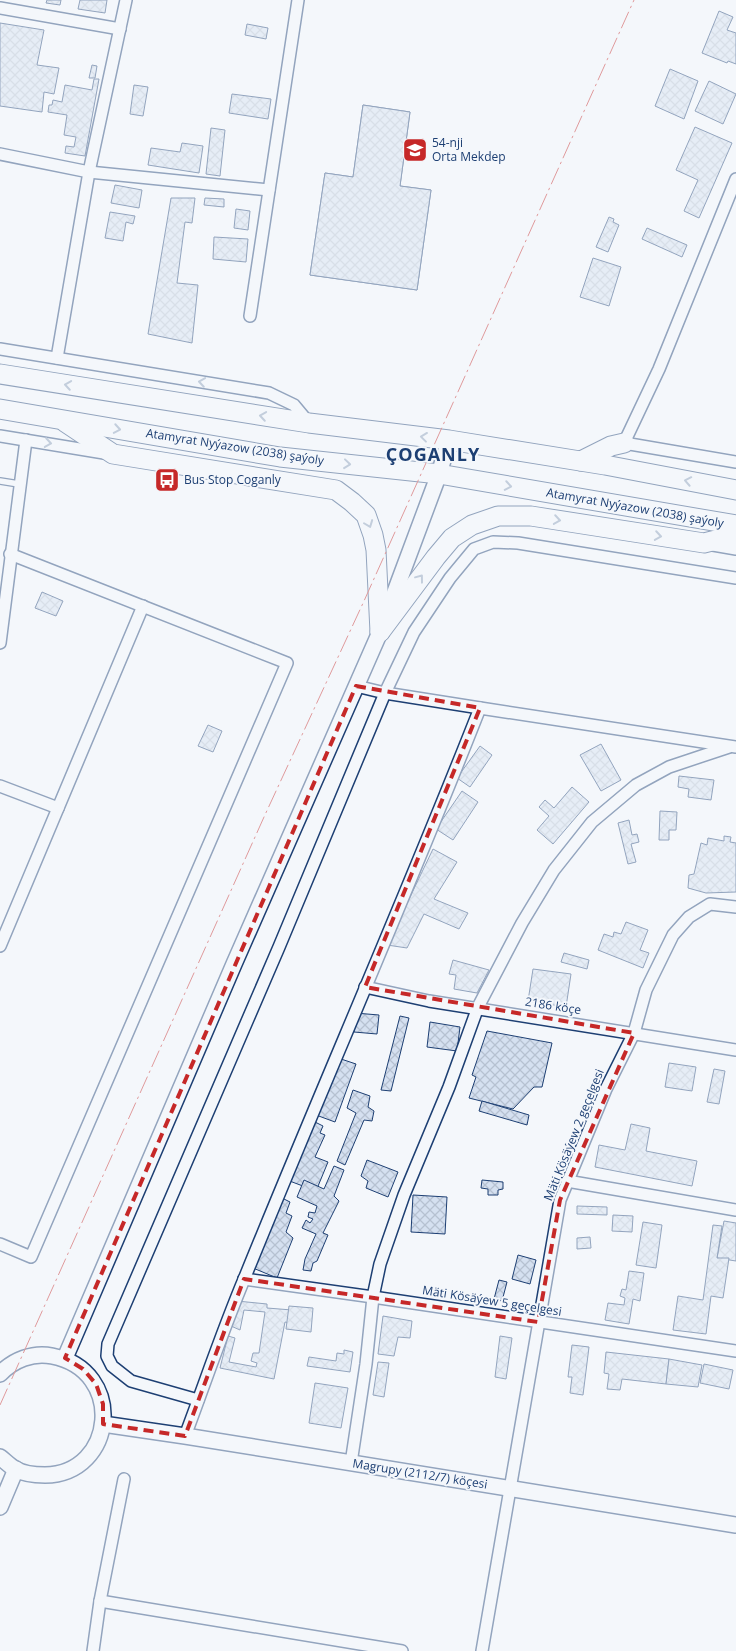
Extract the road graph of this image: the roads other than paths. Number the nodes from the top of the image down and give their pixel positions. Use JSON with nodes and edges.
{"nodes":[{"id":1,"x":126,"y":0,"type":"edge"},
{"id":2,"x":298,"y":0,"type":"edge"},
{"id":3,"x":0,"y":8,"type":"edge"},
{"id":4,"x":120,"y":29,"type":"junction"},
{"id":5,"x":0,"y":154,"type":"edge"},
{"id":6,"x":89,"y":172,"type":"junction"},
{"id":7,"x":736,"y":179,"type":"edge"},
{"id":8,"x":270,"y":190,"type":"junction"},
{"id":9,"x":250,"y":316,"type":"dead end"},
{"id":10,"x":0,"y":349,"type":"edge"},
{"id":11,"x":57,"y":358,"type":"junction"},
{"id":12,"x":0,"y":374,"type":"edge"},
{"id":13,"x":0,"y":409,"type":"edge"},
{"id":14,"x":60,"y":419,"type":"junction"},
{"id":15,"x":309,"y":423,"type":"junction"},
{"id":16,"x":0,"y":436,"type":"edge"},
{"id":17,"x":26,"y":440,"type":"junction"},
{"id":18,"x":449,"y":440,"type":"junction"},
{"id":19,"x":624,"y":443,"type":"junction"},
{"id":20,"x":113,"y":454,"type":"junction"},
{"id":21,"x":280,"y":457,"type":"junction"},
{"id":22,"x":582,"y":461,"type":"junction"},
{"id":23,"x":736,"y":462,"type":"edge"},
{"id":24,"x":232,"y":473,"type":"junction"},
{"id":25,"x":439,"y":474,"type":"junction"},
{"id":26,"x":0,"y":481,"type":"edge"},
{"id":27,"x":19,"y":484,"type":"junction"},
{"id":28,"x":736,"y":490,"type":"edge"},
{"id":29,"x":554,"y":493,"type":"junction"},
{"id":30,"x":736,"y":525,"type":"edge"},
{"id":31,"x":612,"y":529,"type":"junction"},
{"id":32,"x":736,"y":536,"type":"edge"},
{"id":33,"x":704,"y":543,"type":"junction"},
{"id":34,"x":736,"y":548,"type":"edge"},
{"id":35,"x":10,"y":554,"type":"junction"},
{"id":36,"x":736,"y":578,"type":"edge"},
{"id":37,"x":143,"y":606,"type":"junction"},
{"id":38,"x":380,"y":632,"type":"junction"},
{"id":39,"x":0,"y":643,"type":"edge"},
{"id":40,"x":356,"y":686,"type":"junction"},
{"id":41,"x":385,"y":693,"type":"junction"},
{"id":42,"x":480,"y":708,"type":"junction"},
{"id":43,"x":734,"y":746,"type":"edge"},
{"id":44,"x":0,"y":786,"type":"edge"},
{"id":45,"x":58,"y":808,"type":"junction"},
{"id":46,"x":736,"y":907,"type":"edge"},
{"id":47,"x":0,"y":946,"type":"edge"},
{"id":48,"x":365,"y":987,"type":"junction"},
{"id":49,"x":478,"y":1007,"type":"junction"},
{"id":50,"x":634,"y":1033,"type":"junction"},
{"id":51,"x":736,"y":1050,"type":"edge"},
{"id":52,"x":567,"y":1182,"type":"junction"},
{"id":53,"x":736,"y":1210,"type":"edge"},
{"id":54,"x":0,"y":1244,"type":"edge"},
{"id":55,"x":244,"y":1279,"type":"junction"},
{"id":56,"x":373,"y":1297,"type":"junction"},
{"id":57,"x":538,"y":1322,"type":"junction"},
{"id":58,"x":736,"y":1352,"type":"edge"},
{"id":59,"x":65,"y":1358,"type":"junction"},
{"id":60,"x":0,"y":1374,"type":"edge"},
{"id":61,"x":198,"y":1400,"type":"junction"},
{"id":62,"x":103,"y":1424,"type":"junction"},
{"id":63,"x":185,"y":1436,"type":"junction"},
{"id":64,"x":0,"y":1457,"type":"edge"},
{"id":65,"x":351,"y":1463,"type":"junction"},
{"id":66,"x":16,"y":1469,"type":"junction"},
{"id":67,"x":124,"y":1479,"type":"dead end"},
{"id":68,"x":510,"y":1489,"type":"junction"},
{"id":69,"x":0,"y":1507,"type":"edge"},
{"id":70,"x":736,"y":1525,"type":"edge"},
{"id":71,"x":100,"y":1601,"type":"junction"},
{"id":72,"x":93,"y":1651,"type":"edge"},
{"id":73,"x":402,"y":1651,"type":"edge"},
{"id":74,"x":482,"y":1651,"type":"edge"}],
"edges":[{"from":1,"to":4,"type":"street"},
{"from":2,"to":8,"type":"street"},
{"from":3,"to":4,"type":"street"},
{"from":4,"to":6,"type":"street"},
{"from":5,"to":6,"type":"street"},
{"from":6,"to":8,"type":"street"},
{"from":6,"to":11,"type":"street"},
{"from":7,"to":19,"type":"street"},
{"from":8,"to":9,"type":"street"},
{"from":10,"to":11,"type":"street"},
{"from":15,"to":11,"type":"street","one_way":true},
{"from":15,"to":12,"type":"main road","one_way":true},
{"from":13,"to":14,"type":"main road","name":"Atamyrat Nyýazow (2038) şaýoly"},
{"from":14,"to":20,"type":"main road"},
{"from":14,"to":21,"type":"main road","name":"Atamyrat Nyýazow (2038) şaýoly","one_way":true},
{"from":18,"to":15,"type":"main road","one_way":true},
{"from":16,"to":17,"type":"street"},
{"from":17,"to":20,"type":"street","one_way":true},
{"from":17,"to":27,"type":"street"},
{"from":18,"to":22,"type":"main road"},
{"from":18,"to":25,"type":"street"},
{"from":19,"to":22,"type":"main road"},
{"from":19,"to":23,"type":"street"},
{"from":20,"to":24,"type":"main road"},
{"from":21,"to":24,"type":"main road"},
{"from":21,"to":25,"type":"main road","name":"Atamyrat Nyýazow (2038) şaýoly","one_way":true},
{"from":28,"to":22,"type":"main road","one_way":true},
{"from":24,"to":38,"type":"main road","one_way":true},
{"from":25,"to":29,"type":"main road","name":"Atamyrat Nyýazow (2038) şaýoly","one_way":true},
{"from":25,"to":38,"type":"street"},
{"from":26,"to":27,"type":"lane"},
{"from":27,"to":35,"type":"street"},
{"from":29,"to":30,"type":"main road","name":"Atamyrat Nyýazow (2038) şaýoly"},
{"from":29,"to":31,"type":"main road"},
{"from":31,"to":33,"type":"main road","one_way":true},
{"from":38,"to":31,"type":"main road","one_way":true},
{"from":32,"to":33,"type":"main road"},
{"from":33,"to":34,"type":"street"},
{"from":35,"to":37,"type":"street"},
{"from":35,"to":39,"type":"street"},
{"from":36,"to":41,"type":"street"},
{"from":37,"to":45,"type":"street"},
{"from":37,"to":54,"type":"street"},
{"from":38,"to":40,"type":"street"},
{"from":40,"to":41,"type":"street"},
{"from":40,"to":59,"type":"street"},
{"from":41,"to":42,"type":"street"},
{"from":41,"to":61,"type":"street"},
{"from":42,"to":43,"type":"street"},
{"from":42,"to":48,"type":"street"},
{"from":43,"to":49,"type":"street"},
{"from":44,"to":45,"type":"street"},
{"from":45,"to":47,"type":"street"},
{"from":46,"to":50,"type":"street","name":"Mäti Kösäýew 2 geçelgesi"},
{"from":48,"to":49,"type":"street","name":"2186 köçe"},
{"from":48,"to":55,"type":"street"},
{"from":49,"to":50,"type":"street","name":"2186 köçe"},
{"from":49,"to":56,"type":"street"},
{"from":50,"to":51,"type":"street","name":"2186 köçe"},
{"from":50,"to":52,"type":"street","name":"Mäti Kösäýew 2 geçelgesi"},
{"from":52,"to":53,"type":"street"},
{"from":52,"to":57,"type":"street","name":"Mäti Kösäýew 2 geçelgesi"},
{"from":55,"to":56,"type":"street","name":"Mäti Kösäýew 5 geçelgesi"},
{"from":55,"to":61,"type":"street"},
{"from":56,"to":57,"type":"street","name":"Mäti Kösäýew 5 geçelgesi"},
{"from":56,"to":65,"type":"street"},
{"from":57,"to":58,"type":"street","name":"Mäti Kösäýew 5 geçelgesi"},
{"from":57,"to":68,"type":"street","name":"Mäti Kösäýew 2 geçelgesi"},
{"from":59,"to":60,"type":"street"},
{"from":59,"to":62,"type":"street"},
{"from":61,"to":63,"type":"street"},
{"from":62,"to":63,"type":"street","name":"Magrupy (2112/7) köçesi"},
{"from":62,"to":66,"type":"street"},
{"from":63,"to":65,"type":"street","name":"Magrupy (2112/7) köçesi"},
{"from":64,"to":66,"type":"street"},
{"from":65,"to":68,"type":"street","name":"Magrupy (2112/7) köçesi"},
{"from":66,"to":69,"type":"street"},
{"from":67,"to":71,"type":"street"},
{"from":68,"to":70,"type":"street","name":"Magrupy (2112/7) köçesi"},
{"from":68,"to":74,"type":"street","name":"Mäti Kösäýew 2 geçelgesi"},
{"from":71,"to":72,"type":"street"},
{"from":71,"to":73,"type":"street"}]}
